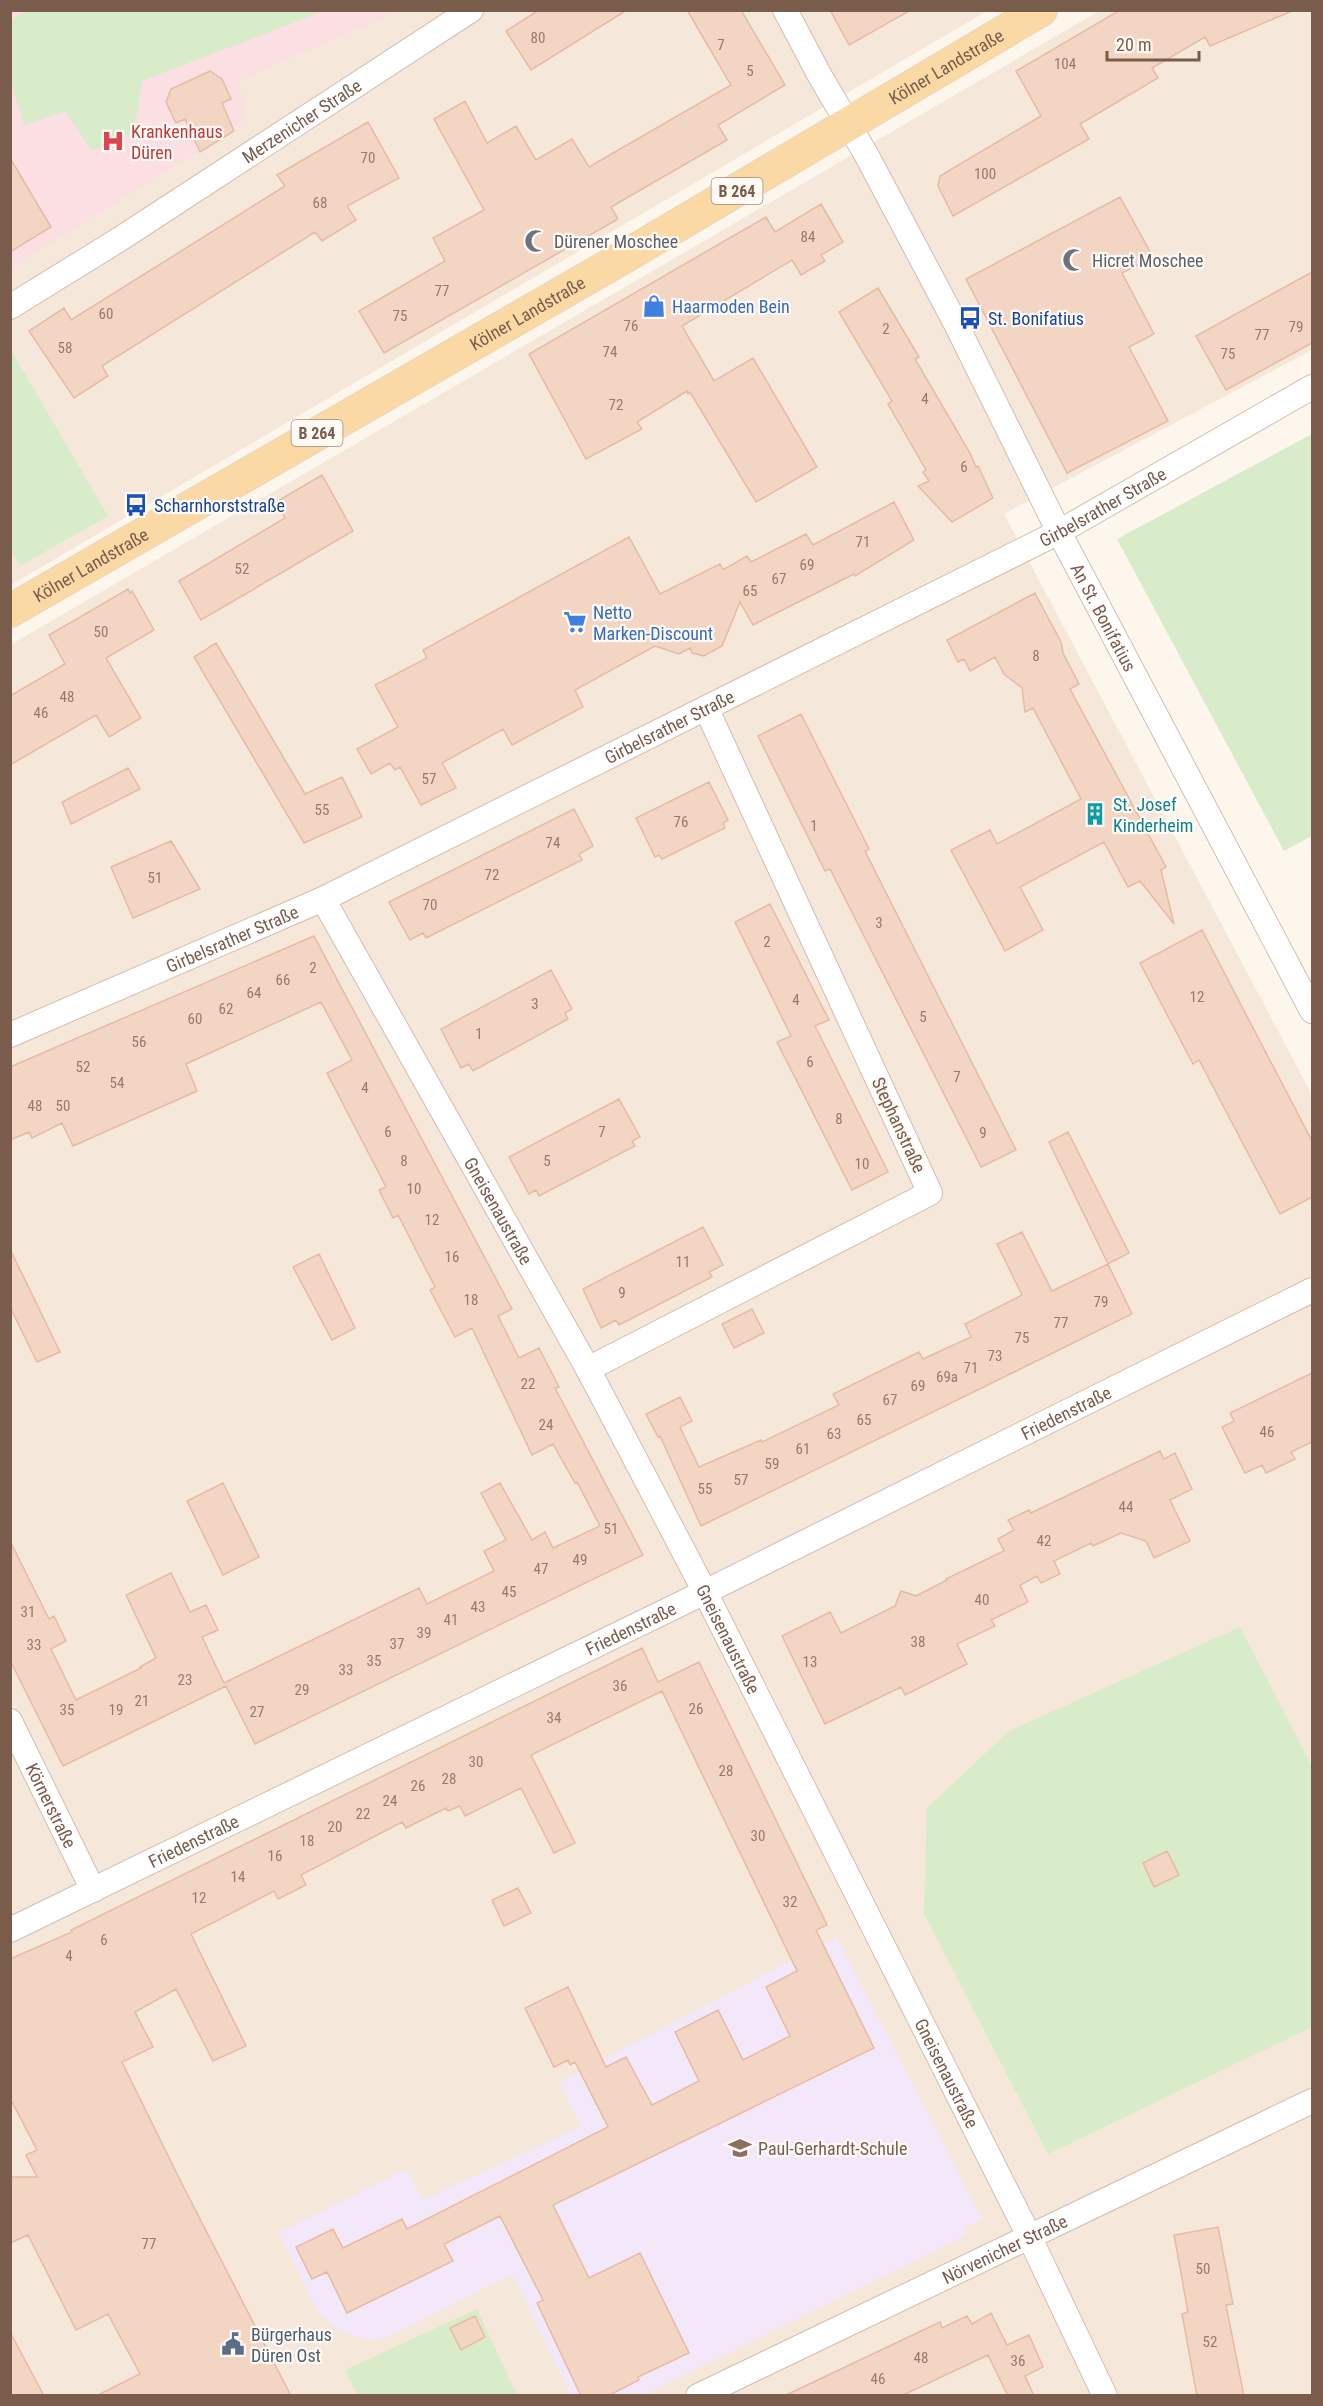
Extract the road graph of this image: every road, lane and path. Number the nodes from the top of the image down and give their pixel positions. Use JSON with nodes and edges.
{"nodes":[{"id":1,"x":471,"y":10,"type":"edge"},
{"id":2,"x":785,"y":10,"type":"edge"},
{"id":3,"x":1041,"y":10,"type":"edge"},
{"id":4,"x":849,"y":124,"type":"junction"},
{"id":5,"x":10,"y":307,"type":"edge"},
{"id":6,"x":1312,"y":387,"type":"edge"},
{"id":7,"x":1059,"y":532,"type":"junction"},
{"id":8,"x":10,"y":611,"type":"edge"},
{"id":9,"x":706,"y":708,"type":"junction"},
{"id":10,"x":323,"y":899,"type":"junction"},
{"id":11,"x":1312,"y":1011,"type":"edge"},
{"id":12,"x":10,"y":1035,"type":"edge"},
{"id":13,"x":1312,"y":1290,"type":"edge"},
{"id":14,"x":588,"y":1369,"type":"junction"},
{"id":15,"x":705,"y":1592,"type":"junction"},
{"id":16,"x":10,"y":1721,"type":"edge"},
{"id":17,"x":93,"y":1890,"type":"junction"},
{"id":18,"x":10,"y":1930,"type":"edge"},
{"id":19,"x":1312,"y":2101,"type":"edge"},
{"id":20,"x":1030,"y":2238,"type":"junction"},
{"id":21,"x":698,"y":2396,"type":"edge"},
{"id":22,"x":1105,"y":2396,"type":"edge"}],
"edges":[{"from":1,"to":5,"type":"street","name":"Merzenicher Straße"},
{"from":2,"to":4,"type":"street","name":"An St. Bonifatius"},
{"from":3,"to":4,"type":"main road","name":"Kölner Landstraße","number":"B 264"},
{"from":4,"to":7,"type":"street","name":"An St. Bonifatius"},
{"from":4,"to":8,"type":"main road","name":"Kölner Landstraße","number":"B 264"},
{"from":6,"to":7,"type":"street","name":"Girbelsrather Straße"},
{"from":7,"to":9,"type":"street","name":"Girbelsrather Straße"},
{"from":7,"to":11,"type":"street","name":"An St. Bonifatius"},
{"from":9,"to":10,"type":"street","name":"Girbelsrather Straße"},
{"from":9,"to":14,"type":"street","name":"Stephanstraße"},
{"from":10,"to":12,"type":"street","name":"Girbelsrather Straße"},
{"from":10,"to":14,"type":"street","name":"Gneisenaustraße"},
{"from":13,"to":15,"type":"street","name":"Friedenstraße"},
{"from":14,"to":15,"type":"street","name":"Gneisenaustraße"},
{"from":15,"to":17,"type":"street","name":"Friedenstraße"},
{"from":15,"to":20,"type":"street","name":"Gneisenaustraße"},
{"from":16,"to":17,"type":"street","name":"Körnerstraße"},
{"from":17,"to":18,"type":"street","name":"Friedenstraße"},
{"from":19,"to":20,"type":"street","name":"Nörvenicher Straße"},
{"from":20,"to":21,"type":"street","name":"Nörvenicher Straße"},
{"from":20,"to":22,"type":"street","name":"Gneisenaustraße"}]}
